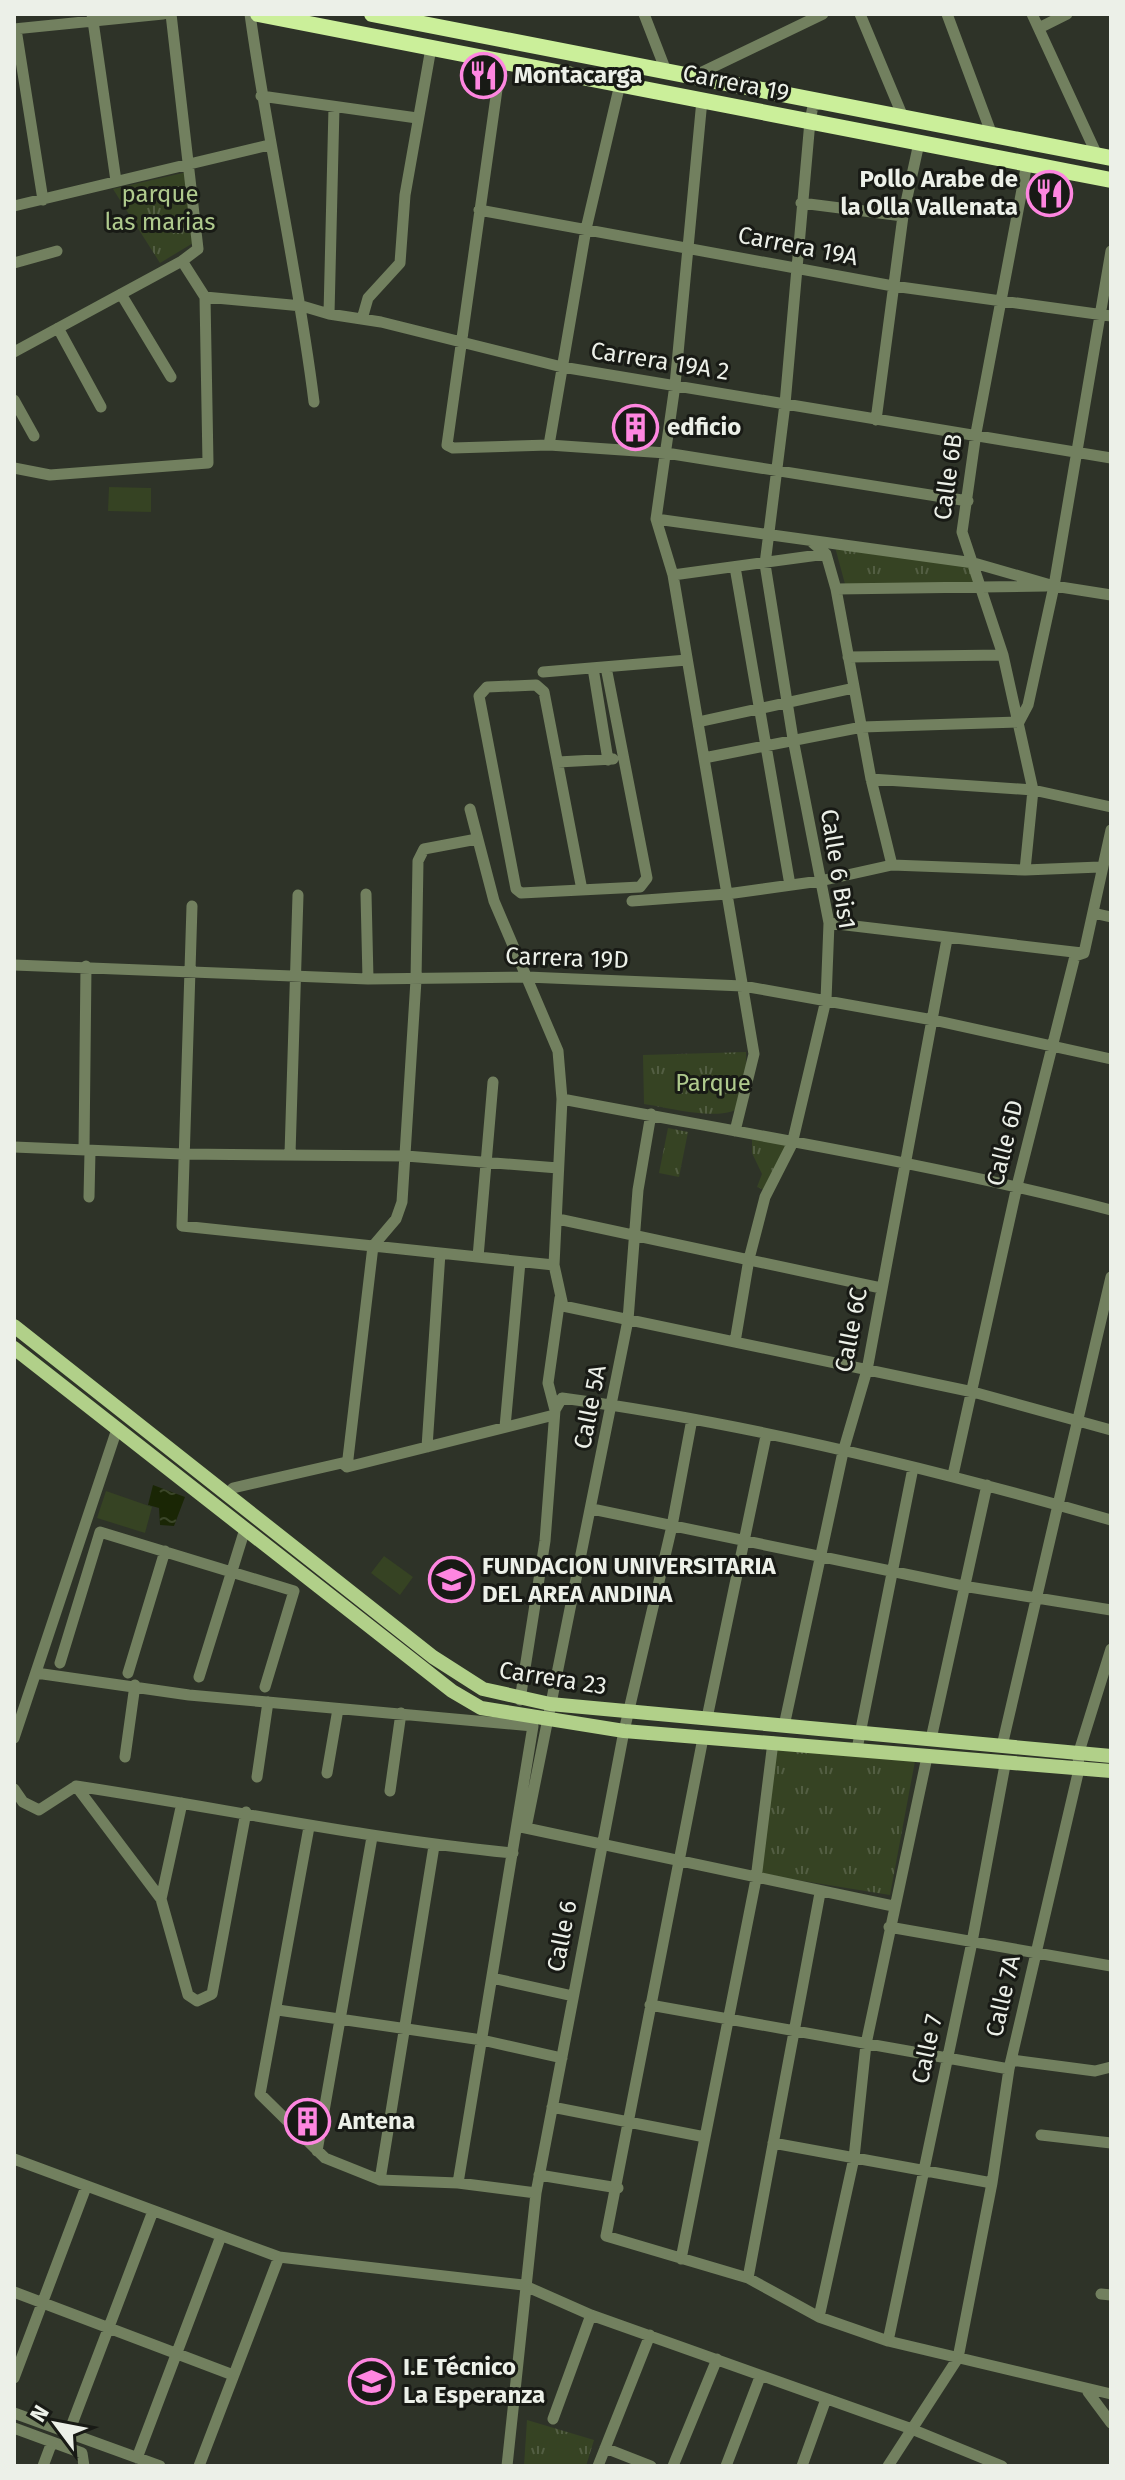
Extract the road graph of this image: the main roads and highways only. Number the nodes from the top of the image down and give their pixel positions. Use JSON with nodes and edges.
{"nodes":[{"id":1,"x":258,"y":14,"type":"edge"},
{"id":2,"x":372,"y":14,"type":"edge"},
{"id":3,"x":415,"y":18,"type":"edge"},
{"id":4,"x":1104,"y":156,"type":"edge"},
{"id":5,"x":1111,"y":180,"type":"edge"},
{"id":6,"x":14,"y":1326,"type":"edge"},
{"id":7,"x":14,"y":1348,"type":"edge"},
{"id":8,"x":292,"y":1545,"type":"junction"},
{"id":9,"x":282,"y":1558,"type":"junction"},
{"id":10,"x":543,"y":1716,"type":"junction"},
{"id":11,"x":1111,"y":1756,"type":"edge"},
{"id":12,"x":1079,"y":1762,"type":"junction"},
{"id":13,"x":1111,"y":1771,"type":"edge"}],
"edges":[{"from":1,"to":5,"type":"highway","name":"Carrera 19"},
{"from":2,"to":3,"type":"highway","name":"Carrera 19"},
{"from":3,"to":4,"type":"highway","name":"Carrera 19"},
{"from":6,"to":8,"type":"main road","name":"Carrera 23"},
{"from":7,"to":9,"type":"main road","name":"Carrera 23"},
{"from":8,"to":9,"type":"main road"},
{"from":8,"to":10,"type":"main road","name":"Carrera 23"},
{"from":9,"to":10,"type":"main road","name":"Carrera 23"},
{"from":10,"to":12,"type":"main road","name":"Carrera 23"},
{"from":10,"to":12,"type":"main road","name":"Carrera 23"},
{"from":11,"to":12,"type":"main road","name":"Carrera 23"},
{"from":12,"to":13,"type":"main road","name":"Carrera 23"}]}
